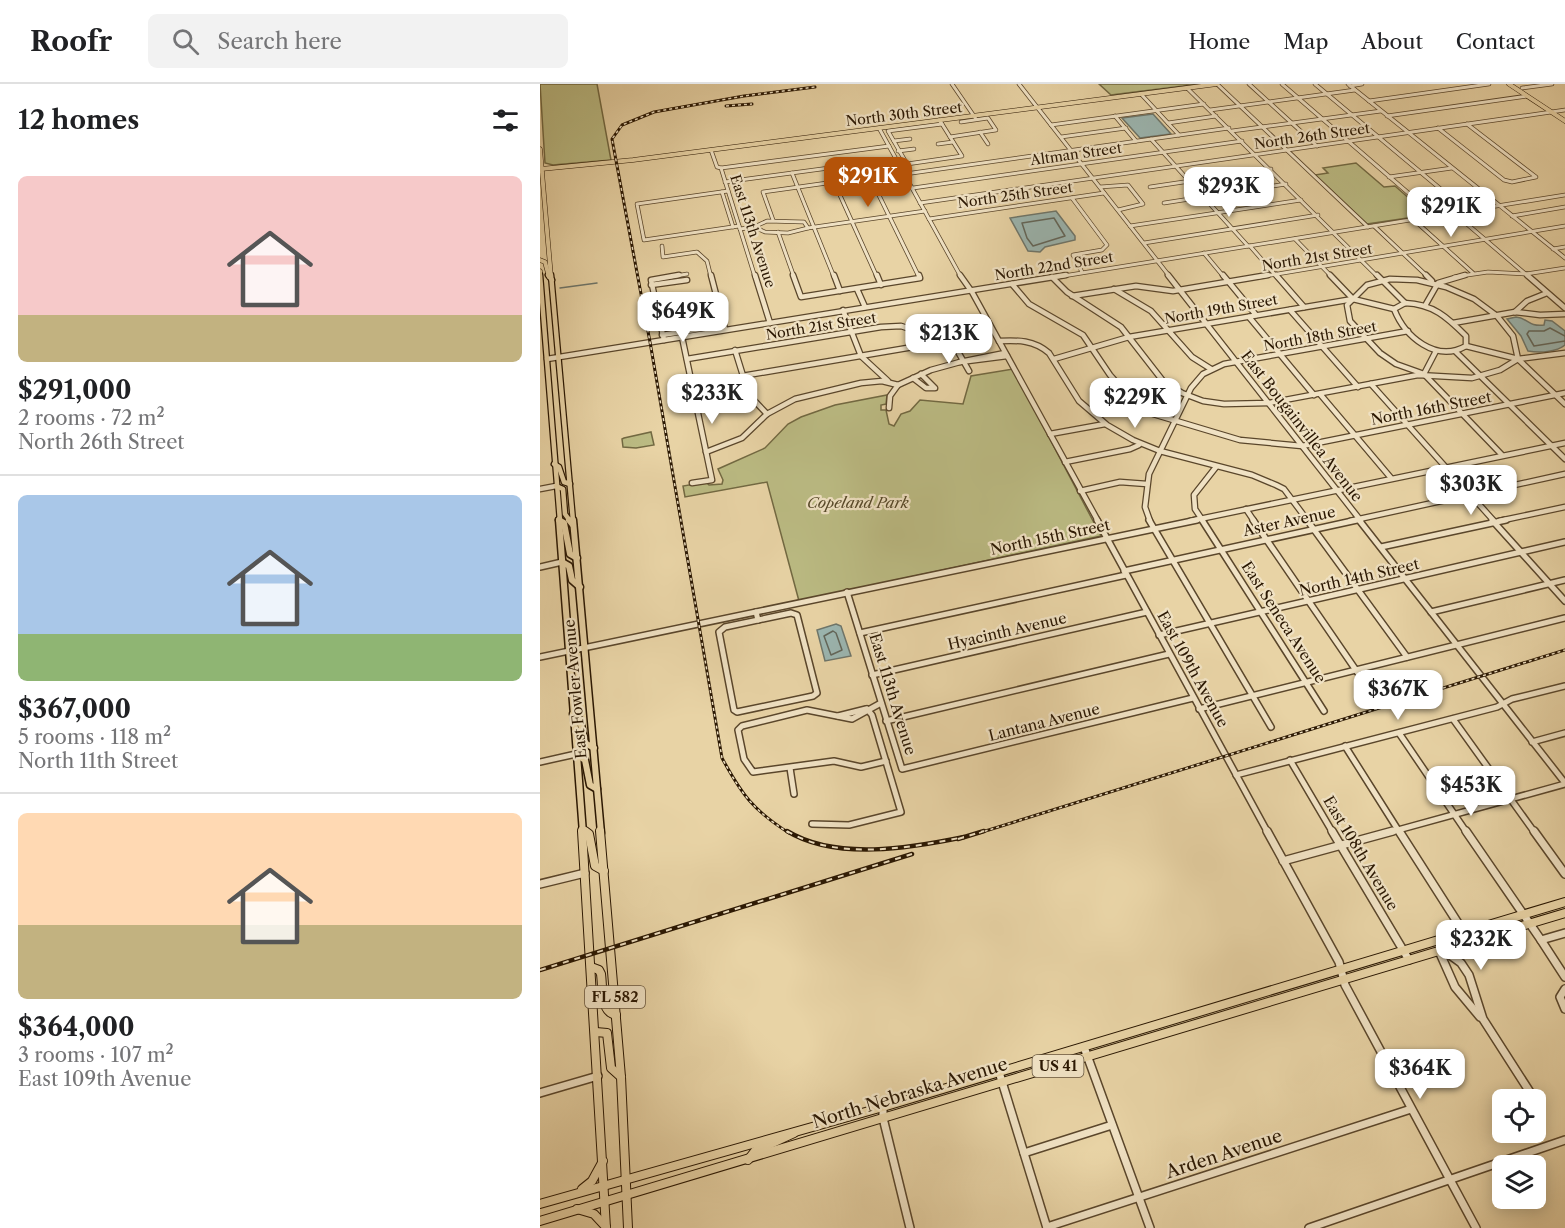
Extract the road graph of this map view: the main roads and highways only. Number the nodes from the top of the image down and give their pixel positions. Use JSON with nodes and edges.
{"nodes":[{"id":1,"x":1217,"y":84,"type":"edge"},
{"id":2,"x":1513,"y":84,"type":"edge"},
{"id":3,"x":1565,"y":119,"type":"edge"},
{"id":4,"x":540,"y":149,"type":"edge"},
{"id":5,"x":629,"y":160,"type":"junction"},
{"id":6,"x":541,"y":169,"type":"edge"},
{"id":7,"x":551,"y":171,"type":"junction"},
{"id":8,"x":544,"y":179,"type":"junction"},
{"id":9,"x":540,"y":260,"type":"edge"},
{"id":10,"x":540,"y":271,"type":"edge"},
{"id":11,"x":553,"y":280,"type":"junction"},
{"id":12,"x":554,"y":464,"type":"junction"},
{"id":13,"x":570,"y":484,"type":"junction"},
{"id":14,"x":556,"y":486,"type":"junction"},
{"id":15,"x":559,"y":520,"type":"junction"},
{"id":16,"x":574,"y":525,"type":"junction"},
{"id":17,"x":577,"y":558,"type":"junction"},
{"id":18,"x":562,"y":562,"type":"junction"},
{"id":19,"x":580,"y":587,"type":"junction"},
{"id":20,"x":573,"y":714,"type":"junction"},
{"id":21,"x":594,"y":748,"type":"junction"},
{"id":22,"x":576,"y":754,"type":"junction"},
{"id":23,"x":597,"y":789,"type":"junction"},
{"id":24,"x":582,"y":829,"type":"junction"},
{"id":25,"x":604,"y":871,"type":"junction"},
{"id":26,"x":1565,"y":902,"type":"edge"},
{"id":27,"x":1564,"y":913,"type":"edge"},
{"id":28,"x":591,"y":967,"type":"junction"},
{"id":29,"x":1250,"y":997,"type":"junction"},
{"id":30,"x":1254,"y":1007,"type":"junction"},
{"id":31,"x":616,"y":1015,"type":"junction"},
{"id":32,"x":596,"y":1032,"type":"junction"},
{"id":33,"x":989,"y":1075,"type":"junction"},
{"id":34,"x":621,"y":1077,"type":"junction"},
{"id":35,"x":992,"y":1086,"type":"junction"},
{"id":36,"x":799,"y":1129,"type":"junction"},
{"id":37,"x":747,"y":1160,"type":"junction"},
{"id":38,"x":603,"y":1161,"type":"junction"},
{"id":39,"x":626,"y":1178,"type":"junction"},
{"id":40,"x":604,"y":1184,"type":"junction"},
{"id":41,"x":578,"y":1192,"type":"junction"},
{"id":42,"x":627,"y":1195,"type":"junction"},
{"id":43,"x":605,"y":1201,"type":"junction"},
{"id":44,"x":540,"y":1204,"type":"edge"},
{"id":45,"x":576,"y":1209,"type":"junction"},
{"id":46,"x":540,"y":1221,"type":"edge"},
{"id":47,"x":606,"y":1228,"type":"edge"},
{"id":48,"x":628,"y":1228,"type":"edge"}],
"edges":[{"from":1,"to":5,"type":"main road","name":"North 30th Street"},
{"from":2,"to":3,"type":"main road"},
{"from":2,"to":3,"type":"main road"},
{"from":4,"to":6,"type":"main road","name":"East Fowler Avenue","number":"FL 582"},
{"from":5,"to":6,"type":"main road","name":"North 30th Street"},
{"from":5,"to":7,"type":"main road","name":"North 30th Street"},
{"from":6,"to":7,"type":"main road","name":"North 30th Street"},
{"from":6,"to":8,"type":"main road","name":"East Fowler Avenue","number":"FL 582"},
{"from":7,"to":8,"type":"main road"},
{"from":8,"to":11,"type":"main road","name":"East Fowler Avenue","number":"FL 582"},
{"from":9,"to":11,"type":"main road"},
{"from":10,"to":12,"type":"main road","name":"East Fowler Avenue","number":"FL 582"},
{"from":11,"to":13,"type":"main road","name":"East Fowler Avenue","number":"FL 582"},
{"from":12,"to":13,"type":"main road"},
{"from":12,"to":14,"type":"main road","name":"East Fowler Avenue","number":"FL 582"},
{"from":13,"to":16,"type":"main road","name":"East Fowler Avenue","number":"FL 582"},
{"from":14,"to":15,"type":"main road","name":"East Fowler Avenue","number":"FL 582"},
{"from":14,"to":16,"type":"main road"},
{"from":15,"to":17,"type":"main road"},
{"from":15,"to":18,"type":"main road","name":"East Fowler Avenue","number":"FL 582"},
{"from":16,"to":17,"type":"main road","name":"East Fowler Avenue","number":"FL 582"},
{"from":17,"to":19,"type":"main road","name":"East Fowler Avenue","number":"FL 582"},
{"from":18,"to":19,"type":"main road"},
{"from":18,"to":20,"type":"main road","name":"East Fowler Avenue","number":"FL 582"},
{"from":19,"to":21,"type":"main road","name":"East Fowler Avenue","number":"FL 582"},
{"from":20,"to":21,"type":"main road"},
{"from":20,"to":22,"type":"main road","name":"East Fowler Avenue","number":"FL 582"},
{"from":21,"to":23,"type":"main road","name":"East Fowler Avenue","number":"FL 582"},
{"from":22,"to":23,"type":"main road"},
{"from":22,"to":24,"type":"main road","name":"East Fowler Avenue","number":"FL 582"},
{"from":23,"to":25,"type":"main road","name":"East Fowler Avenue","number":"FL 582"},
{"from":24,"to":25,"type":"main road"},
{"from":24,"to":28,"type":"main road","name":"East Fowler Avenue","number":"FL 582"},
{"from":25,"to":31,"type":"main road","name":"East Fowler Avenue","number":"FL 582"},
{"from":26,"to":29,"type":"main road","name":"North Nebraska Avenue","number":"US 41"},
{"from":27,"to":30,"type":"main road","name":"North Nebraska Avenue","number":"US 41"},
{"from":28,"to":31,"type":"main road"},
{"from":28,"to":32,"type":"main road","name":"East Fowler Avenue","number":"FL 582"},
{"from":29,"to":30,"type":"main road"},
{"from":29,"to":33,"type":"main road","name":"North Nebraska Avenue","number":"US 41"},
{"from":30,"to":35,"type":"main road","name":"North Nebraska Avenue","number":"US 41"},
{"from":31,"to":34,"type":"main road","name":"East Fowler Avenue","number":"FL 582"},
{"from":32,"to":34,"type":"main road"},
{"from":32,"to":38,"type":"main road","name":"East Fowler Avenue","number":"FL 582"},
{"from":33,"to":35,"type":"main road"},
{"from":33,"to":36,"type":"main road","name":"North Nebraska Avenue","number":"US 41"},
{"from":34,"to":39,"type":"main road","name":"East Fowler Avenue","number":"FL 582"},
{"from":35,"to":37,"type":"main road","name":"North Nebraska Avenue","number":"US 41"},
{"from":36,"to":37,"type":"main road"},
{"from":36,"to":39,"type":"main road","name":"North Nebraska Avenue","number":"US 41"},
{"from":37,"to":42,"type":"main road","name":"North Nebraska Avenue","number":"US 41"},
{"from":38,"to":40,"type":"main road","name":"East Fowler Avenue","number":"FL 582"},
{"from":38,"to":41,"type":"main road"},
{"from":39,"to":40,"type":"main road","name":"North Nebraska Avenue","number":"US 41"},
{"from":39,"to":42,"type":"main road","name":"East Fowler Avenue","number":"FL 582"},
{"from":40,"to":41,"type":"main road","name":"North Nebraska Avenue","number":"US 41"},
{"from":40,"to":43,"type":"main road","name":"East Fowler Avenue","number":"FL 582"},
{"from":41,"to":44,"type":"main road","name":"North Nebraska Avenue","number":"US 41"},
{"from":42,"to":43,"type":"main road","name":"North Nebraska Avenue","number":"US 41"},
{"from":42,"to":48,"type":"main road","name":"East Fowler Avenue","number":"FL 582"},
{"from":43,"to":45,"type":"main road","name":"North Nebraska Avenue","number":"US 41"},
{"from":43,"to":47,"type":"main road","name":"East Fowler Avenue","number":"FL 582"},
{"from":45,"to":46,"type":"main road","name":"North Nebraska Avenue","number":"US 41"},
{"from":45,"to":47,"type":"main road"}]}
